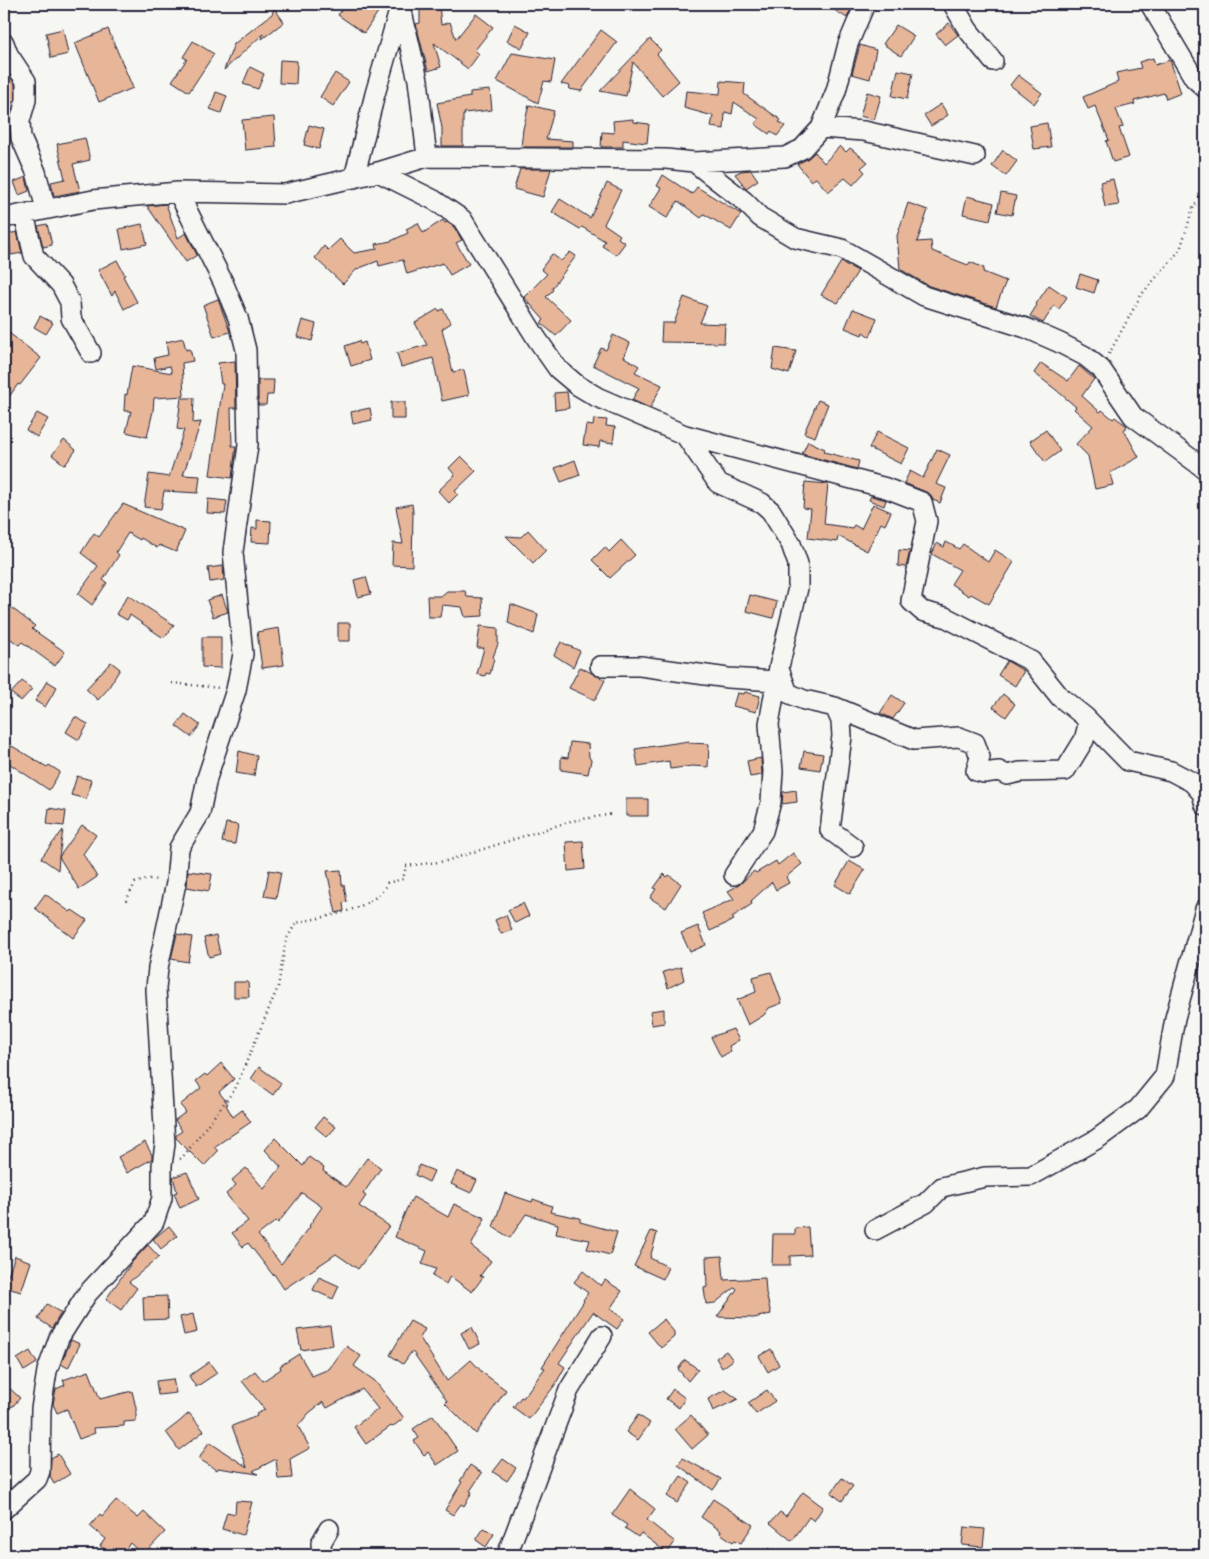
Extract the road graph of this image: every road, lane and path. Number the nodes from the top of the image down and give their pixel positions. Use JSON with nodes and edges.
{"nodes":[{"id":1,"x":865,"y":4,"type":"edge"},
{"id":2,"x":953,"y":4,"type":"edge"},
{"id":3,"x":1150,"y":4,"type":"edge"},
{"id":4,"x":401,"y":5,"type":"edge"},
{"id":5,"x":4,"y":43,"type":"edge"},
{"id":6,"x":993,"y":61,"type":"dead end"},
{"id":7,"x":1205,"y":88,"type":"edge"},
{"id":8,"x":821,"y":128,"type":"junction"},
{"id":9,"x":975,"y":156,"type":"dead end"},
{"id":10,"x":427,"y":157,"type":"junction"},
{"id":11,"x":694,"y":162,"type":"junction"},
{"id":12,"x":378,"y":172,"type":"junction"},
{"id":13,"x":354,"y":178,"type":"junction"},
{"id":14,"x":178,"y":192,"type":"junction"},
{"id":15,"x":1205,"y":200,"type":"edge"},
{"id":16,"x":46,"y":209,"type":"junction"},
{"id":17,"x":24,"y":214,"type":"junction"},
{"id":18,"x":4,"y":218,"type":"edge"},
{"id":19,"x":91,"y":353,"type":"dead end"},
{"id":20,"x":1101,"y":369,"type":"junction"},
{"id":21,"x":685,"y":435,"type":"junction"},
{"id":22,"x":1205,"y":468,"type":"edge"},
{"id":23,"x":600,"y":666,"type":"dead end"},
{"id":24,"x":778,"y":674,"type":"junction"},
{"id":25,"x":172,"y":683,"type":"dead end"},
{"id":26,"x":236,"y":690,"type":"junction"},
{"id":27,"x":835,"y":707,"type":"junction"},
{"id":28,"x":1085,"y":717,"type":"junction"},
{"id":29,"x":1105,"y":738,"type":"junction"},
{"id":30,"x":1084,"y":740,"type":"junction"},
{"id":31,"x":1205,"y":805,"type":"edge"},
{"id":32,"x":613,"y":814,"type":"dead end"},
{"id":33,"x":853,"y":847,"type":"dead end"},
{"id":34,"x":734,"y":875,"type":"dead end"},
{"id":35,"x":176,"y":883,"type":"junction"},
{"id":36,"x":126,"y":901,"type":"dead end"},
{"id":37,"x":1205,"y":910,"type":"edge"},
{"id":38,"x":162,"y":1165,"type":"junction"},
{"id":39,"x":875,"y":1230,"type":"dead end"},
{"id":40,"x":602,"y":1336,"type":"dead end"},
{"id":41,"x":4,"y":1509,"type":"edge"},
{"id":42,"x":329,"y":1529,"type":"dead end"},
{"id":43,"x":769,"y":1549,"type":"dead end"},
{"id":44,"x":322,"y":1555,"type":"edge"},
{"id":45,"x":507,"y":1555,"type":"edge"},
{"id":46,"x":800,"y":1555,"type":"edge"}],
"edges":[{"from":1,"to":8,"type":"street"},
{"from":2,"to":6,"type":"street"},
{"from":3,"to":7,"type":"street"},
{"from":4,"to":10,"type":"street"},
{"from":4,"to":13,"type":"street"},
{"from":5,"to":16,"type":"street"},
{"from":8,"to":9,"type":"street"},
{"from":8,"to":11,"type":"street"},
{"from":10,"to":11,"type":"street"},
{"from":10,"to":12,"type":"street"},
{"from":11,"to":20,"type":"street"},
{"from":12,"to":13,"type":"street"},
{"from":12,"to":21,"type":"street"},
{"from":13,"to":14,"type":"street"},
{"from":14,"to":16,"type":"street"},
{"from":14,"to":26,"type":"street"},
{"from":15,"to":20,"type":"path"},
{"from":16,"to":17,"type":"street"},
{"from":17,"to":18,"type":"street"},
{"from":17,"to":19,"type":"street"},
{"from":20,"to":22,"type":"street"},
{"from":21,"to":24,"type":"street"},
{"from":21,"to":28,"type":"street"},
{"from":23,"to":24,"type":"street"},
{"from":24,"to":27,"type":"street"},
{"from":24,"to":34,"type":"street"},
{"from":25,"to":26,"type":"path"},
{"from":26,"to":35,"type":"street"},
{"from":27,"to":30,"type":"street"},
{"from":27,"to":33,"type":"street"},
{"from":28,"to":29,"type":"street"},
{"from":28,"to":30,"type":"street"},
{"from":29,"to":30,"type":"street"},
{"from":29,"to":31,"type":"street"},
{"from":32,"to":38,"type":"path"},
{"from":35,"to":36,"type":"path"},
{"from":35,"to":38,"type":"street"},
{"from":37,"to":39,"type":"street"},
{"from":38,"to":41,"type":"street"},
{"from":40,"to":45,"type":"street"},
{"from":42,"to":44,"type":"street"},
{"from":43,"to":46,"type":"path"}]}
